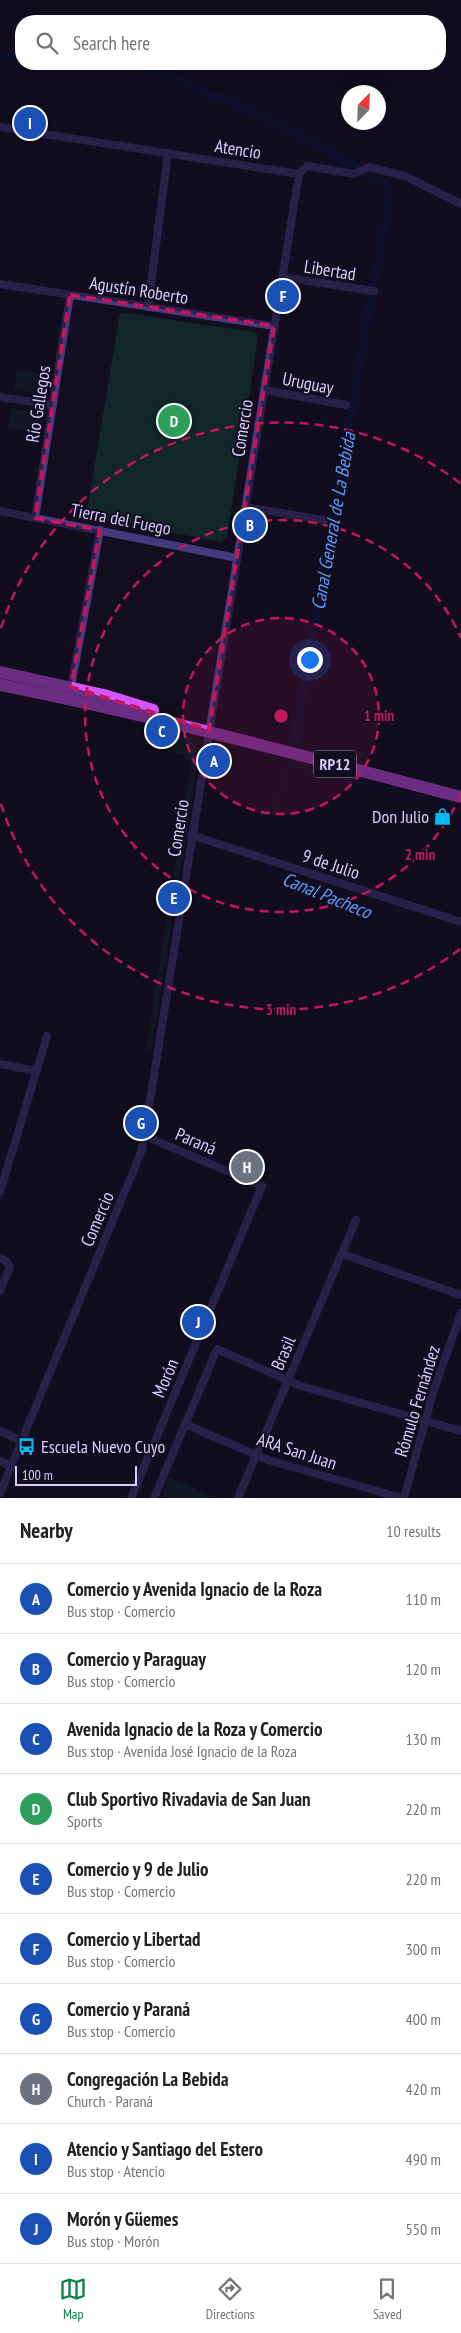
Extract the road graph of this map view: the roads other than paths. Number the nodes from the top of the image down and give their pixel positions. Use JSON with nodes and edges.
{"nodes":[{"id":1,"x":0,"y":127,"type":"edge"},
{"id":2,"x":168,"y":154,"type":"junction"},
{"id":3,"x":298,"y":174,"type":"junction"},
{"id":4,"x":461,"y":204,"type":"edge"},
{"id":5,"x":282,"y":277,"type":"junction"},
{"id":6,"x":0,"y":284,"type":"edge"},
{"id":7,"x":374,"y":292,"type":"dead end"},
{"id":8,"x":70,"y":295,"type":"junction"},
{"id":9,"x":148,"y":307,"type":"junction"},
{"id":10,"x":274,"y":326,"type":"junction"},
{"id":11,"x":264,"y":390,"type":"junction"},
{"id":12,"x":0,"y":396,"type":"edge"},
{"id":13,"x":53,"y":405,"type":"junction"},
{"id":14,"x":346,"y":405,"type":"dead end"},
{"id":15,"x":245,"y":507,"type":"junction"},
{"id":16,"x":0,"y":511,"type":"edge"},
{"id":17,"x":35,"y":518,"type":"junction"},
{"id":18,"x":324,"y":520,"type":"dead end"},
{"id":19,"x":100,"y":530,"type":"junction"},
{"id":20,"x":237,"y":558,"type":"junction"},
{"id":21,"x":0,"y":672,"type":"edge"},
{"id":22,"x":0,"y":685,"type":"edge"},
{"id":23,"x":71,"y":687,"type":"junction"},
{"id":24,"x":209,"y":730,"type":"junction"},
{"id":25,"x":461,"y":797,"type":"edge"},
{"id":26,"x":191,"y":835,"type":"junction"},
{"id":27,"x":461,"y":922,"type":"edge"},
{"id":28,"x":47,"y":1036,"type":"dead end"},
{"id":29,"x":0,"y":1064,"type":"edge"},
{"id":30,"x":36,"y":1071,"type":"junction"},
{"id":31,"x":145,"y":1136,"type":"junction"},
{"id":32,"x":262,"y":1186,"type":"joint"},
{"id":33,"x":0,"y":1192,"type":"edge"},
{"id":34,"x":356,"y":1220,"type":"dead end"},
{"id":35,"x":342,"y":1254,"type":"junction"},
{"id":36,"x":0,"y":1258,"type":"edge"},
{"id":37,"x":0,"y":1291,"type":"edge"},
{"id":38,"x":461,"y":1295,"type":"edge"},
{"id":39,"x":461,"y":1313,"type":"edge"},
{"id":40,"x":288,"y":1380,"type":"junction"},
{"id":41,"x":426,"y":1421,"type":"junction"},
{"id":42,"x":185,"y":1424,"type":"junction"},
{"id":43,"x":461,"y":1431,"type":"edge"},
{"id":44,"x":0,"y":1432,"type":"edge"},
{"id":45,"x":22,"y":1440,"type":"junction"},
{"id":46,"x":256,"y":1455,"type":"junction"},
{"id":47,"x":0,"y":1461,"type":"edge"},
{"id":48,"x":11,"y":1466,"type":"junction"},
{"id":49,"x":0,"y":1493,"type":"edge"},
{"id":50,"x":131,"y":1498,"type":"edge"},
{"id":51,"x":154,"y":1498,"type":"edge"},
{"id":52,"x":238,"y":1498,"type":"edge"},
{"id":53,"x":403,"y":1498,"type":"edge"}],
"edges":[{"from":1,"to":2,"type":"street","name":"Atencio"},
{"from":2,"to":3,"type":"street","name":"Atencio"},
{"from":2,"to":9,"type":"street"},
{"from":3,"to":4,"type":"street","name":"Atencio"},
{"from":3,"to":5,"type":"street","name":"Comercio"},
{"from":5,"to":7,"type":"street","name":"Libertad"},
{"from":5,"to":10,"type":"street","name":"Comercio"},
{"from":6,"to":8,"type":"street","name":"Agustín Roberto"},
{"from":8,"to":9,"type":"street","name":"Agustín Roberto"},
{"from":8,"to":13,"type":"street","name":"Río Gallegos"},
{"from":9,"to":10,"type":"street","name":"Agustín Roberto"},
{"from":10,"to":11,"type":"street","name":"Comercio"},
{"from":11,"to":14,"type":"street","name":"Uruguay"},
{"from":11,"to":15,"type":"street","name":"Comercio"},
{"from":12,"to":13,"type":"street"},
{"from":13,"to":17,"type":"street","name":"Río Gallegos"},
{"from":15,"to":18,"type":"street"},
{"from":15,"to":20,"type":"street","name":"Comercio"},
{"from":16,"to":17,"type":"street","name":"Tierra del Fuego"},
{"from":17,"to":19,"type":"street","name":"Tierra del Fuego"},
{"from":19,"to":20,"type":"street","name":"Tierra del Fuego"},
{"from":19,"to":23,"type":"street"},
{"from":20,"to":24,"type":"street","name":"Comercio"},
{"from":21,"to":23,"type":"main road","number":"RP12"},
{"from":22,"to":24,"type":"main road","number":"RP12"},
{"from":23,"to":24,"type":"main road","number":"RP12"},
{"from":24,"to":25,"type":"main road","number":"RP12"},
{"from":24,"to":26,"type":"street","name":"Comercio"},
{"from":26,"to":27,"type":"street","name":"9 de Julio"},
{"from":26,"to":31,"type":"street","name":"Comercio"},
{"from":28,"to":30,"type":"street"},
{"from":29,"to":30,"type":"street"},
{"from":30,"to":33,"type":"street"},
{"from":31,"to":32,"type":"street","name":"Paraná"},
{"from":31,"to":45,"type":"street","name":"Comercio"},
{"from":32,"to":50,"type":"street","name":"Morón"},
{"from":34,"to":35,"type":"street","name":"Brasil"},
{"from":35,"to":38,"type":"street"},
{"from":35,"to":40,"type":"street","name":"Brasil"},
{"from":36,"to":37,"type":"street"},
{"from":39,"to":41,"type":"street","name":"Rómulo Fernández"},
{"from":40,"to":41,"type":"street"},
{"from":40,"to":42,"type":"street","name":"Morón"},
{"from":40,"to":46,"type":"street","name":"Brasil"},
{"from":41,"to":43,"type":"street"},
{"from":41,"to":53,"type":"street","name":"Rómulo Fernández"},
{"from":42,"to":46,"type":"street","name":"ARA San Juan"},
{"from":42,"to":51,"type":"street","name":"Morón"},
{"from":44,"to":45,"type":"street"},
{"from":45,"to":48,"type":"street","name":"Comercio"},
{"from":46,"to":52,"type":"street","name":"Brasil"},
{"from":46,"to":53,"type":"street","name":"ARA San Juan"},
{"from":47,"to":48,"type":"street"},
{"from":48,"to":49,"type":"street","name":"Comercio"}]}
